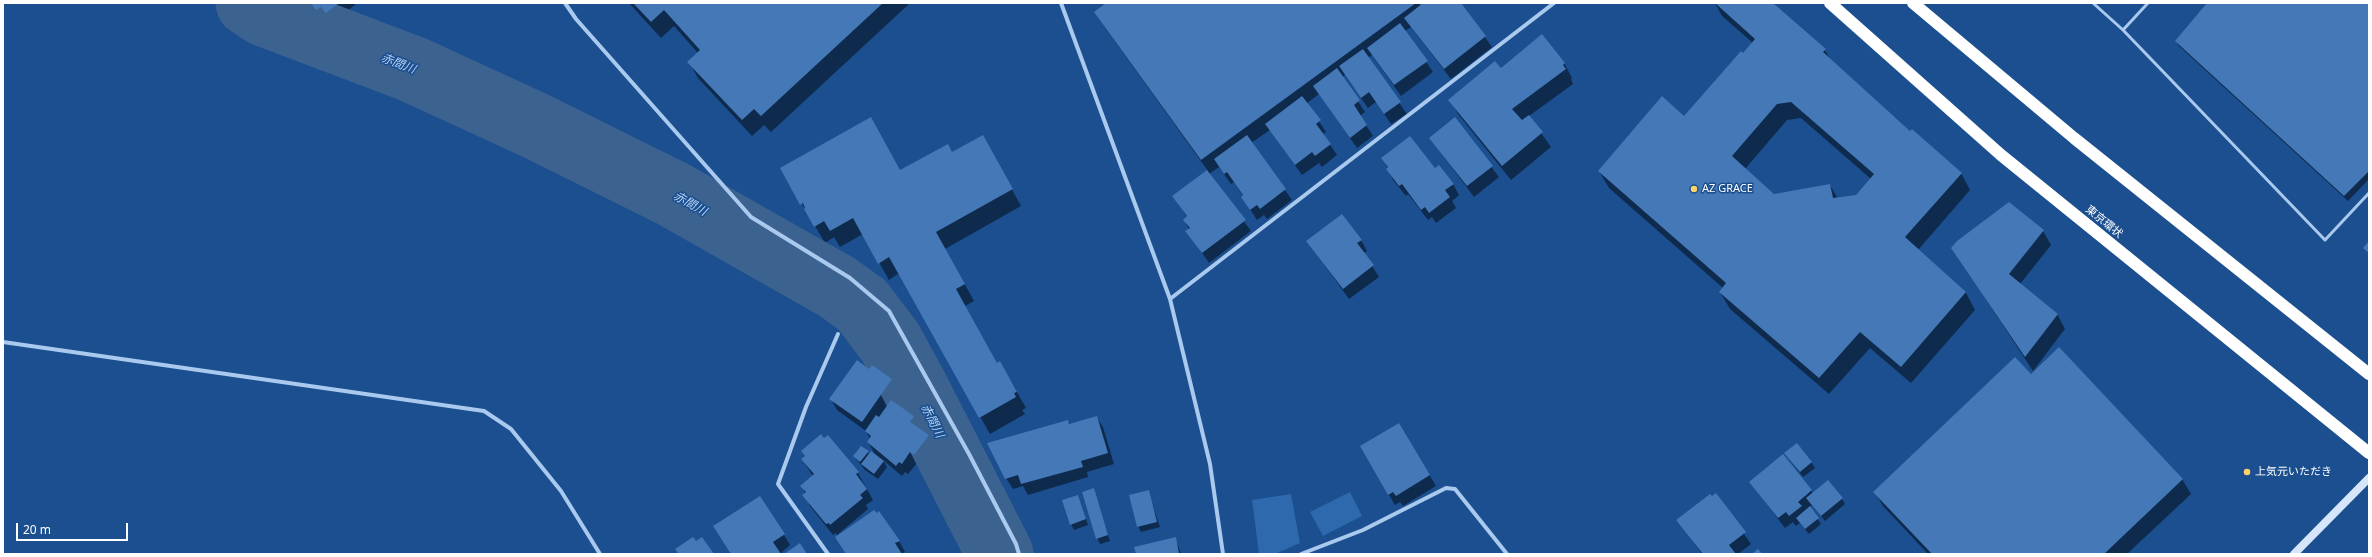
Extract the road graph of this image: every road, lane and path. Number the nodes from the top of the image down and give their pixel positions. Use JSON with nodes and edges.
{"nodes":[{"id":1,"x":565,"y":3,"type":"edge"},
{"id":2,"x":1061,"y":3,"type":"edge"},
{"id":3,"x":1554,"y":3,"type":"edge"},
{"id":4,"x":1830,"y":3,"type":"edge"},
{"id":5,"x":1913,"y":3,"type":"edge"},
{"id":6,"x":2093,"y":3,"type":"edge"},
{"id":7,"x":2148,"y":3,"type":"edge"},
{"id":8,"x":2123,"y":30,"type":"junction"},
{"id":9,"x":2369,"y":193,"type":"edge"},
{"id":10,"x":1170,"y":299,"type":"junction"},
{"id":11,"x":838,"y":334,"type":"dead end"},
{"id":12,"x":3,"y":342,"type":"edge"},
{"id":13,"x":2369,"y":374,"type":"edge"},
{"id":14,"x":2369,"y":453,"type":"edge"},
{"id":15,"x":2369,"y":478,"type":"edge"},
{"id":16,"x":600,"y":554,"type":"edge"},
{"id":17,"x":828,"y":554,"type":"edge"},
{"id":18,"x":1019,"y":554,"type":"edge"},
{"id":19,"x":1222,"y":554,"type":"edge"},
{"id":20,"x":1301,"y":554,"type":"edge"},
{"id":21,"x":1507,"y":554,"type":"edge"},
{"id":22,"x":2294,"y":554,"type":"edge"}],
"edges":[{"from":1,"to":18,"type":"street"},
{"from":2,"to":10,"type":"street"},
{"from":3,"to":10,"type":"street"},
{"from":4,"to":14,"type":"highway","name":"東京環状"},
{"from":5,"to":13,"type":"highway"},
{"from":6,"to":8,"type":"lane"},
{"from":7,"to":8,"type":"lane"},
{"from":8,"to":9,"type":"lane"},
{"from":10,"to":19,"type":"street"},
{"from":11,"to":17,"type":"street"},
{"from":12,"to":16,"type":"street"},
{"from":15,"to":22,"type":"street"},
{"from":20,"to":21,"type":"street"}]}
